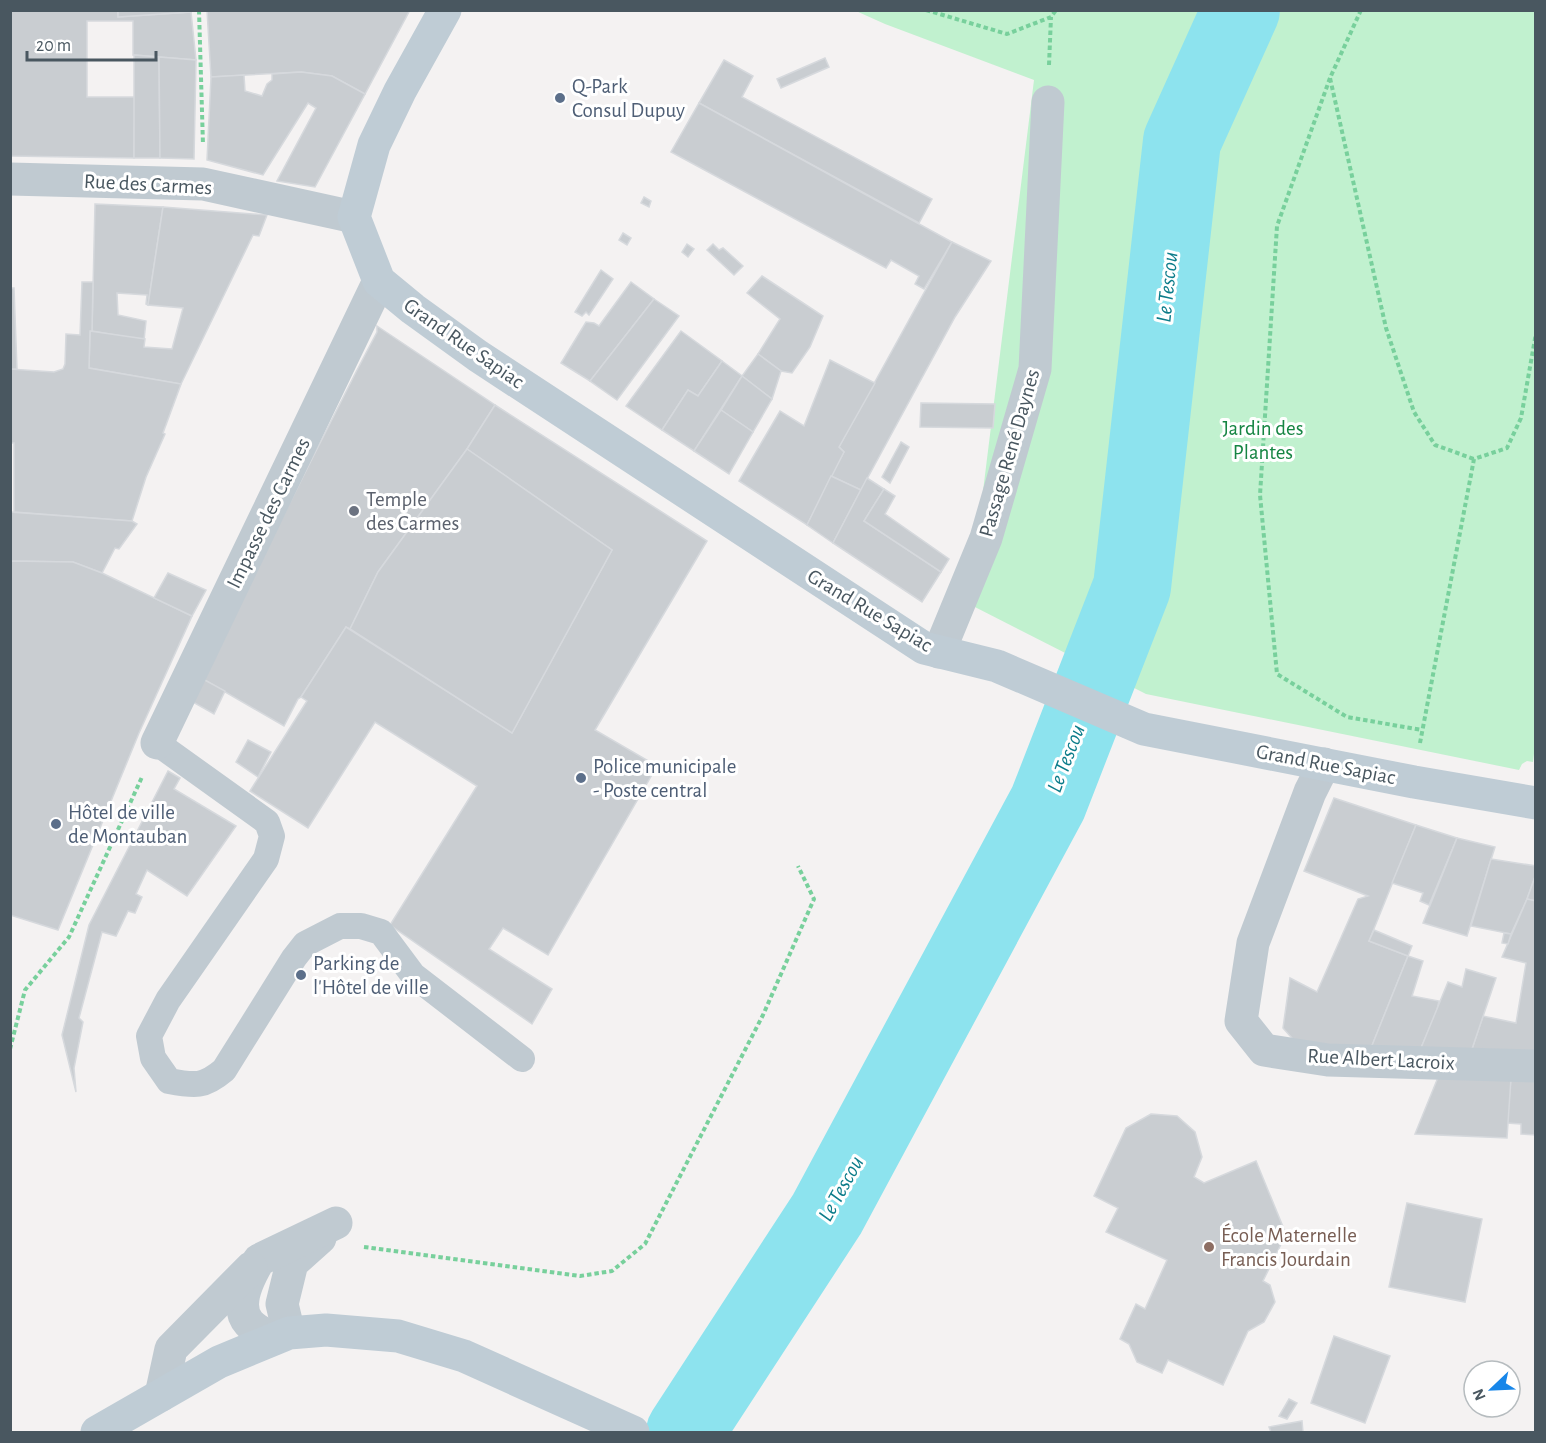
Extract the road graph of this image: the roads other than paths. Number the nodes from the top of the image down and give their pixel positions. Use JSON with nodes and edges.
{"nodes":[{"id":1,"x":445,"y":10,"type":"edge"},
{"id":2,"x":1048,"y":102,"type":"road end"},
{"id":3,"x":10,"y":179,"type":"edge"},
{"id":4,"x":354,"y":217,"type":"junction"},
{"id":5,"x":379,"y":281,"type":"junction"},
{"id":6,"x":939,"y":652,"type":"junction"},
{"id":7,"x":157,"y":743,"type":"joint"},
{"id":8,"x":1324,"y":764,"type":"junction"},
{"id":9,"x":1536,"y":803,"type":"edge"},
{"id":10,"x":522,"y":1059,"type":"dead end"},
{"id":11,"x":1536,"y":1065,"type":"edge"},
{"id":12,"x":259,"y":1260,"type":"junction"},
{"id":13,"x":281,"y":1336,"type":"junction"},
{"id":14,"x":161,"y":1395,"type":"junction"},
{"id":15,"x":97,"y":1432,"type":"edge"},
{"id":16,"x":633,"y":1432,"type":"edge"}],
"edges":[{"from":1,"to":4,"type":"main road"},
{"from":2,"to":6,"type":"street","name":"Passage René Daynes"},
{"from":3,"to":4,"type":"street","name":"Rue des Carmes"},
{"from":4,"to":5,"type":"main road"},
{"from":5,"to":6,"type":"main road","name":"Grand Rue Sapiac"},
{"from":5,"to":7,"type":"street","name":"Impasse des Carmes"},
{"from":6,"to":8,"type":"main road","name":"Grand Rue Sapiac"},
{"from":7,"to":10,"type":"lane"},
{"from":8,"to":9,"type":"main road","name":"Grand Rue Sapiac"},
{"from":8,"to":11,"type":"street","name":"Rue Albert Lacroix"},
{"from":12,"to":13,"type":"street"},
{"from":12,"to":13,"type":"street"},
{"from":12,"to":14,"type":"street"},
{"from":13,"to":14,"type":"main road"},
{"from":13,"to":16,"type":"main road"},
{"from":14,"to":15,"type":"main road"}]}
